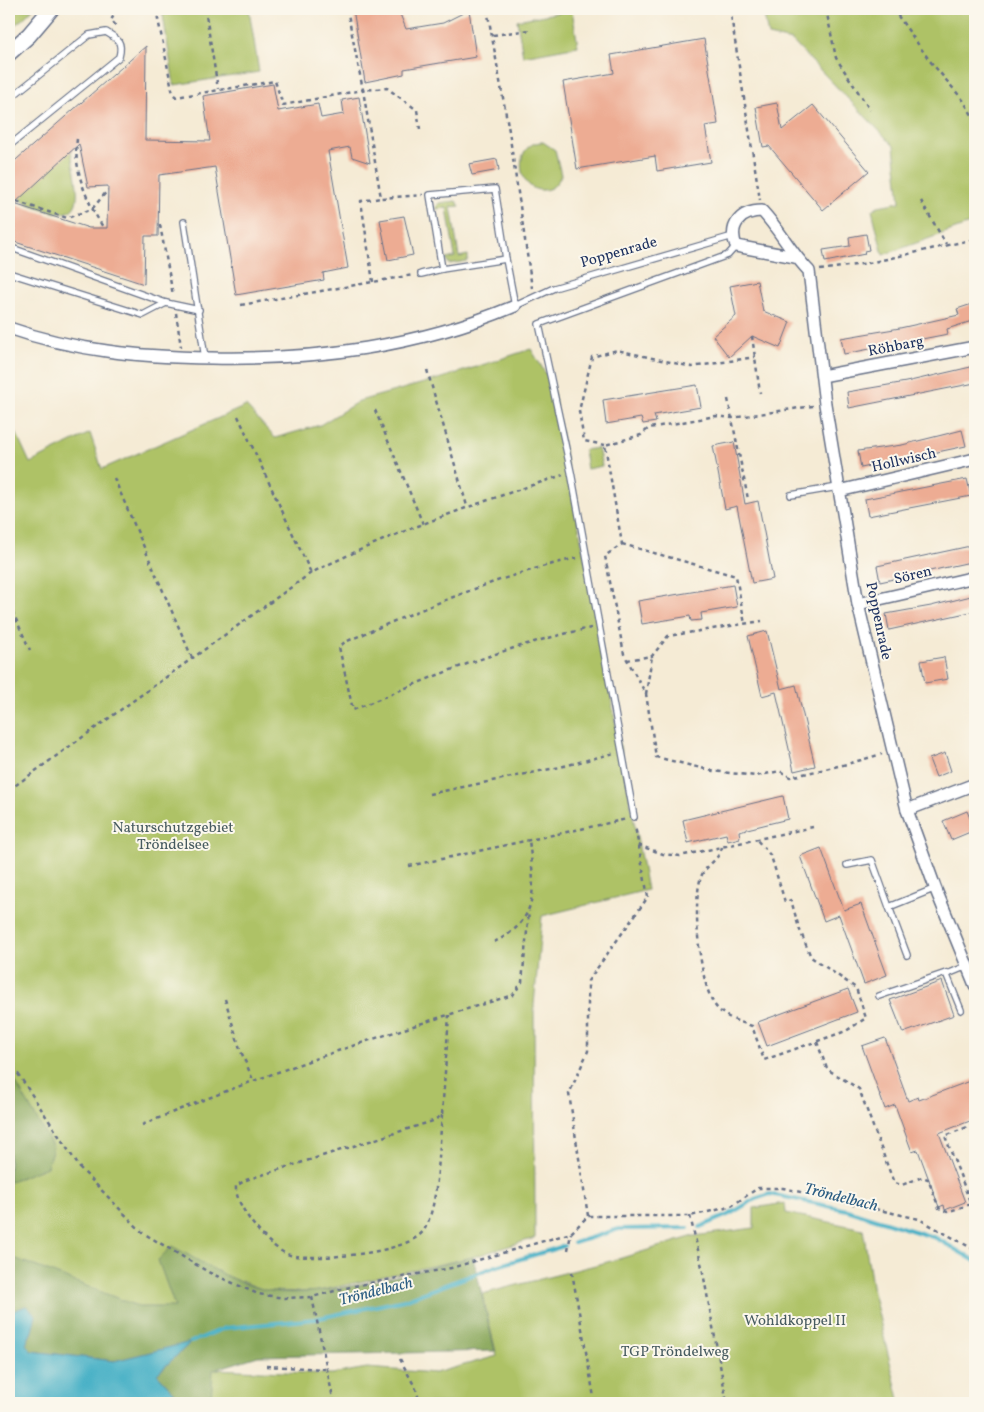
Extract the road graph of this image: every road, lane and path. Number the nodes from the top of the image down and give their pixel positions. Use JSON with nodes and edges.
{"nodes":[{"id":1,"x":51,"y":9,"type":"edge"},
{"id":2,"x":118,"y":9,"type":"edge"},
{"id":3,"x":156,"y":9,"type":"edge"},
{"id":4,"x":205,"y":9,"type":"edge"},
{"id":5,"x":347,"y":9,"type":"edge"},
{"id":6,"x":487,"y":9,"type":"edge"},
{"id":7,"x":730,"y":9,"type":"edge"},
{"id":8,"x":826,"y":9,"type":"edge"},
{"id":9,"x":893,"y":9,"type":"edge"},
{"id":10,"x":530,"y":30,"type":"dead end"},
{"id":11,"x":493,"y":36,"type":"junction"},
{"id":12,"x":118,"y":39,"type":"junction"},
{"id":13,"x":9,"y":53,"type":"edge"},
{"id":14,"x":218,"y":89,"type":"junction"},
{"id":15,"x":363,"y":90,"type":"junction"},
{"id":16,"x":9,"y":99,"type":"edge"},
{"id":17,"x":870,"y":110,"type":"dead end"},
{"id":18,"x":975,"y":120,"type":"edge"},
{"id":19,"x":420,"y":129,"type":"dead end"},
{"id":20,"x":77,"y":139,"type":"dead end"},
{"id":21,"x":9,"y":146,"type":"edge"},
{"id":22,"x":108,"y":190,"type":"dead end"},
{"id":23,"x":430,"y":195,"type":"junction"},
{"id":24,"x":381,"y":198,"type":"junction"},
{"id":25,"x":9,"y":199,"type":"edge"},
{"id":26,"x":921,"y":201,"type":"dead end"},
{"id":27,"x":92,"y":209,"type":"junction"},
{"id":28,"x":762,"y":211,"type":"junction"},
{"id":29,"x":184,"y":222,"type":"dead end"},
{"id":30,"x":160,"y":225,"type":"dead end"},
{"id":31,"x":103,"y":227,"type":"dead end"},
{"id":32,"x":975,"y":239,"type":"edge"},
{"id":33,"x":735,"y":242,"type":"junction"},
{"id":34,"x":946,"y":244,"type":"junction"},
{"id":35,"x":9,"y":247,"type":"edge"},
{"id":36,"x":795,"y":257,"type":"junction"},
{"id":37,"x":506,"y":258,"type":"junction"},
{"id":38,"x":442,"y":269,"type":"junction"},
{"id":39,"x":809,"y":271,"type":"junction"},
{"id":40,"x":9,"y":273,"type":"edge"},
{"id":41,"x":421,"y":274,"type":"joint"},
{"id":42,"x":373,"y":282,"type":"junction"},
{"id":43,"x":533,"y":297,"type":"junction"},
{"id":44,"x":166,"y":303,"type":"junction"},
{"id":45,"x":242,"y":304,"type":"dead end"},
{"id":46,"x":175,"y":305,"type":"junction"},
{"id":47,"x":515,"y":306,"type":"junction"},
{"id":48,"x":199,"y":310,"type":"junction"},
{"id":49,"x":9,"y":328,"type":"edge"},
{"id":50,"x":752,"y":336,"type":"dead end"},
{"id":51,"x":975,"y":347,"type":"edge"},
{"id":52,"x":755,"y":356,"type":"junction"},
{"id":53,"x":206,"y":358,"type":"junction"},
{"id":54,"x":183,"y":359,"type":"junction"},
{"id":55,"x":426,"y":370,"type":"dead end"},
{"id":56,"x":822,"y":376,"type":"junction"},
{"id":57,"x":760,"y":393,"type":"dead end"},
{"id":58,"x":728,"y":399,"type":"dead end"},
{"id":59,"x":825,"y":404,"type":"junction"},
{"id":60,"x":375,"y":410,"type":"dead end"},
{"id":61,"x":238,"y":416,"type":"dead end"},
{"id":62,"x":732,"y":418,"type":"junction"},
{"id":63,"x":605,"y":445,"type":"junction"},
{"id":64,"x":975,"y":460,"type":"edge"},
{"id":65,"x":571,"y":472,"type":"junction"},
{"id":66,"x":114,"y":478,"type":"dead end"},
{"id":67,"x":839,"y":489,"type":"junction"},
{"id":68,"x":791,"y":495,"type":"dead end"},
{"id":69,"x":748,"y":499,"type":"dead end"},
{"id":70,"x":467,"y":506,"type":"junction"},
{"id":71,"x":423,"y":524,"type":"junction"},
{"id":72,"x":622,"y":544,"type":"junction"},
{"id":73,"x":587,"y":556,"type":"junction"},
{"id":74,"x":311,"y":574,"type":"junction"},
{"id":75,"x":975,"y":577,"type":"edge"},
{"id":76,"x":9,"y":604,"type":"edge"},
{"id":77,"x":858,"y":604,"type":"junction"},
{"id":78,"x":762,"y":621,"type":"dead end"},
{"id":79,"x":745,"y":624,"type":"junction"},
{"id":80,"x":600,"y":626,"type":"junction"},
{"id":81,"x":30,"y":650,"type":"dead end"},
{"id":82,"x":652,"y":656,"type":"junction"},
{"id":83,"x":193,"y":660,"type":"junction"},
{"id":84,"x":627,"y":660,"type":"junction"},
{"id":85,"x":646,"y":694,"type":"junction"},
{"id":86,"x":893,"y":750,"type":"junction"},
{"id":87,"x":622,"y":752,"type":"junction"},
{"id":88,"x":975,"y":784,"type":"edge"},
{"id":89,"x":9,"y":790,"type":"edge"},
{"id":90,"x":429,"y":794,"type":"dead end"},
{"id":91,"x":907,"y":810,"type":"junction"},
{"id":92,"x":634,"y":817,"type":"junction"},
{"id":93,"x":813,"y":827,"type":"dead end"},
{"id":94,"x":756,"y":839,"type":"junction"},
{"id":95,"x":529,"y":840,"type":"junction"},
{"id":96,"x":638,"y":845,"type":"junction"},
{"id":97,"x":722,"y":846,"type":"junction"},
{"id":98,"x":847,"y":865,"type":"dead end"},
{"id":99,"x":409,"y":866,"type":"dead end"},
{"id":100,"x":936,"y":888,"type":"junction"},
{"id":101,"x":889,"y":907,"type":"junction"},
{"id":102,"x":529,"y":911,"type":"junction"},
{"id":103,"x":494,"y":942,"type":"dead end"},
{"id":104,"x":908,"y":955,"type":"dead end"},
{"id":105,"x":971,"y":968,"type":"edge"},
{"id":106,"x":946,"y":973,"type":"junction"},
{"id":107,"x":975,"y":984,"type":"edge"},
{"id":108,"x":879,"y":996,"type":"dead end"},
{"id":109,"x":226,"y":999,"type":"dead end"},
{"id":110,"x":961,"y":1010,"type":"dead end"},
{"id":111,"x":449,"y":1015,"type":"junction"},
{"id":112,"x":817,"y":1042,"type":"junction"},
{"id":113,"x":9,"y":1060,"type":"edge"},
{"id":114,"x":253,"y":1080,"type":"junction"},
{"id":115,"x":442,"y":1115,"type":"junction"},
{"id":116,"x":975,"y":1124,"type":"edge"},
{"id":117,"x":142,"y":1125,"type":"dead end"},
{"id":118,"x":588,"y":1216,"type":"junction"},
{"id":119,"x":690,"y":1216,"type":"junction"},
{"id":120,"x":571,"y":1232,"type":"junction"},
{"id":121,"x":568,"y":1250,"type":"dead end"},
{"id":122,"x":975,"y":1250,"type":"edge"},
{"id":123,"x":572,"y":1272,"type":"dead end"},
{"id":124,"x":312,"y":1297,"type":"junction"},
{"id":125,"x":400,"y":1359,"type":"dead end"},
{"id":126,"x":266,"y":1366,"type":"dead end"},
{"id":127,"x":325,"y":1369,"type":"junction"},
{"id":128,"x":334,"y":1403,"type":"edge"},
{"id":129,"x":420,"y":1403,"type":"edge"},
{"id":130,"x":595,"y":1403,"type":"edge"},
{"id":131,"x":728,"y":1403,"type":"edge"}],
"edges":[{"from":1,"to":13,"type":"street"},
{"from":2,"to":12,"type":"path"},
{"from":3,"to":14,"type":"path"},
{"from":4,"to":14,"type":"path"},
{"from":5,"to":15,"type":"path"},
{"from":6,"to":11,"type":"path"},
{"from":7,"to":28,"type":"path"},
{"from":8,"to":17,"type":"path"},
{"from":9,"to":18,"type":"path"},
{"from":10,"to":11,"type":"path"},
{"from":11,"to":43,"type":"path"},
{"from":12,"to":16,"type":"lane"},
{"from":12,"to":21,"type":"lane"},
{"from":14,"to":15,"type":"path"},
{"from":15,"to":19,"type":"path"},
{"from":15,"to":24,"type":"path"},
{"from":20,"to":27,"type":"path"},
{"from":22,"to":27,"type":"path"},
{"from":23,"to":24,"type":"path"},
{"from":23,"to":37,"type":"lane"},
{"from":23,"to":38,"type":"lane"},
{"from":24,"to":42,"type":"path"},
{"from":25,"to":27,"type":"path"},
{"from":26,"to":34,"type":"path"},
{"from":27,"to":31,"type":"path"},
{"from":28,"to":33,"type":"street"},
{"from":28,"to":36,"type":"street"},
{"from":29,"to":48,"type":"lane"},
{"from":30,"to":46,"type":"path"},
{"from":32,"to":34,"type":"path"},
{"from":33,"to":36,"type":"street","name":"Poppenrade"},
{"from":33,"to":43,"type":"lane","name":"Poppenrade"},
{"from":33,"to":65,"type":"lane"},
{"from":34,"to":39,"type":"path"},
{"from":35,"to":44,"type":"lane"},
{"from":36,"to":39,"type":"street"},
{"from":37,"to":38,"type":"lane"},
{"from":37,"to":47,"type":"lane"},
{"from":38,"to":41,"type":"lane"},
{"from":39,"to":56,"type":"street","name":"Poppenrade"},
{"from":40,"to":44,"type":"lane"},
{"from":41,"to":42,"type":"path"},
{"from":42,"to":45,"type":"path"},
{"from":43,"to":47,"type":"lane","name":"Poppenrade"},
{"from":44,"to":46,"type":"lane"},
{"from":46,"to":48,"type":"lane"},
{"from":46,"to":54,"type":"path"},
{"from":47,"to":53,"type":"street"},
{"from":48,"to":53,"type":"lane"},
{"from":49,"to":54,"type":"street"},
{"from":50,"to":52,"type":"path"},
{"from":51,"to":56,"type":"street","name":"Röhbarg"},
{"from":52,"to":57,"type":"path"},
{"from":52,"to":63,"type":"path"},
{"from":53,"to":54,"type":"street"},
{"from":55,"to":70,"type":"path"},
{"from":56,"to":59,"type":"street","name":"Poppenrade"},
{"from":58,"to":62,"type":"path"},
{"from":59,"to":62,"type":"path"},
{"from":59,"to":67,"type":"street","name":"Poppenrade"},
{"from":60,"to":71,"type":"path"},
{"from":61,"to":74,"type":"path"},
{"from":62,"to":63,"type":"path"},
{"from":62,"to":69,"type":"path"},
{"from":63,"to":72,"type":"path"},
{"from":64,"to":67,"type":"street","name":"Hollwisch"},
{"from":65,"to":70,"type":"path"},
{"from":65,"to":73,"type":"lane"},
{"from":66,"to":83,"type":"path"},
{"from":67,"to":68,"type":"lane"},
{"from":67,"to":77,"type":"street","name":"Poppenrade"},
{"from":70,"to":71,"type":"path"},
{"from":71,"to":74,"type":"path"},
{"from":72,"to":79,"type":"path"},
{"from":72,"to":84,"type":"path"},
{"from":73,"to":80,"type":"lane"},
{"from":73,"to":80,"type":"path"},
{"from":74,"to":83,"type":"path"},
{"from":75,"to":77,"type":"street","name":"Sören"},
{"from":76,"to":81,"type":"path"},
{"from":77,"to":86,"type":"street","name":"Poppenrade"},
{"from":78,"to":79,"type":"path"},
{"from":79,"to":82,"type":"path"},
{"from":80,"to":87,"type":"lane"},
{"from":82,"to":84,"type":"path"},
{"from":82,"to":85,"type":"path"},
{"from":83,"to":89,"type":"path"},
{"from":84,"to":85,"type":"path"},
{"from":85,"to":86,"type":"path"},
{"from":86,"to":91,"type":"street","name":"Poppenrade"},
{"from":87,"to":90,"type":"path"},
{"from":87,"to":92,"type":"lane"},
{"from":88,"to":91,"type":"street"},
{"from":91,"to":100,"type":"street","name":"Poppenrade"},
{"from":92,"to":95,"type":"path"},
{"from":92,"to":96,"type":"path"},
{"from":93,"to":94,"type":"path"},
{"from":94,"to":97,"type":"path"},
{"from":94,"to":112,"type":"path"},
{"from":95,"to":99,"type":"path"},
{"from":95,"to":102,"type":"path"},
{"from":96,"to":97,"type":"path"},
{"from":96,"to":118,"type":"path"},
{"from":97,"to":112,"type":"path"},
{"from":98,"to":101,"type":"lane"},
{"from":100,"to":101,"type":"lane"},
{"from":100,"to":105,"type":"street","name":"Poppenrade"},
{"from":101,"to":104,"type":"lane"},
{"from":102,"to":103,"type":"path"},
{"from":102,"to":111,"type":"path"},
{"from":105,"to":106,"type":"lane"},
{"from":105,"to":107,"type":"street","name":"Poppenrade"},
{"from":106,"to":108,"type":"lane"},
{"from":106,"to":110,"type":"lane"},
{"from":109,"to":114,"type":"path"},
{"from":111,"to":114,"type":"path"},
{"from":111,"to":115,"type":"path"},
{"from":112,"to":116,"type":"path"},
{"from":113,"to":124,"type":"path"},
{"from":114,"to":117,"type":"path"},
{"from":115,"to":115,"type":"path"},
{"from":118,"to":119,"type":"path"},
{"from":118,"to":120,"type":"path"},
{"from":119,"to":122,"type":"path"},
{"from":119,"to":131,"type":"path"},
{"from":120,"to":121,"type":"path"},
{"from":120,"to":124,"type":"path"},
{"from":123,"to":130,"type":"path"},
{"from":124,"to":127,"type":"path"},
{"from":125,"to":129,"type":"path"},
{"from":126,"to":127,"type":"path"},
{"from":127,"to":128,"type":"path"}]}
